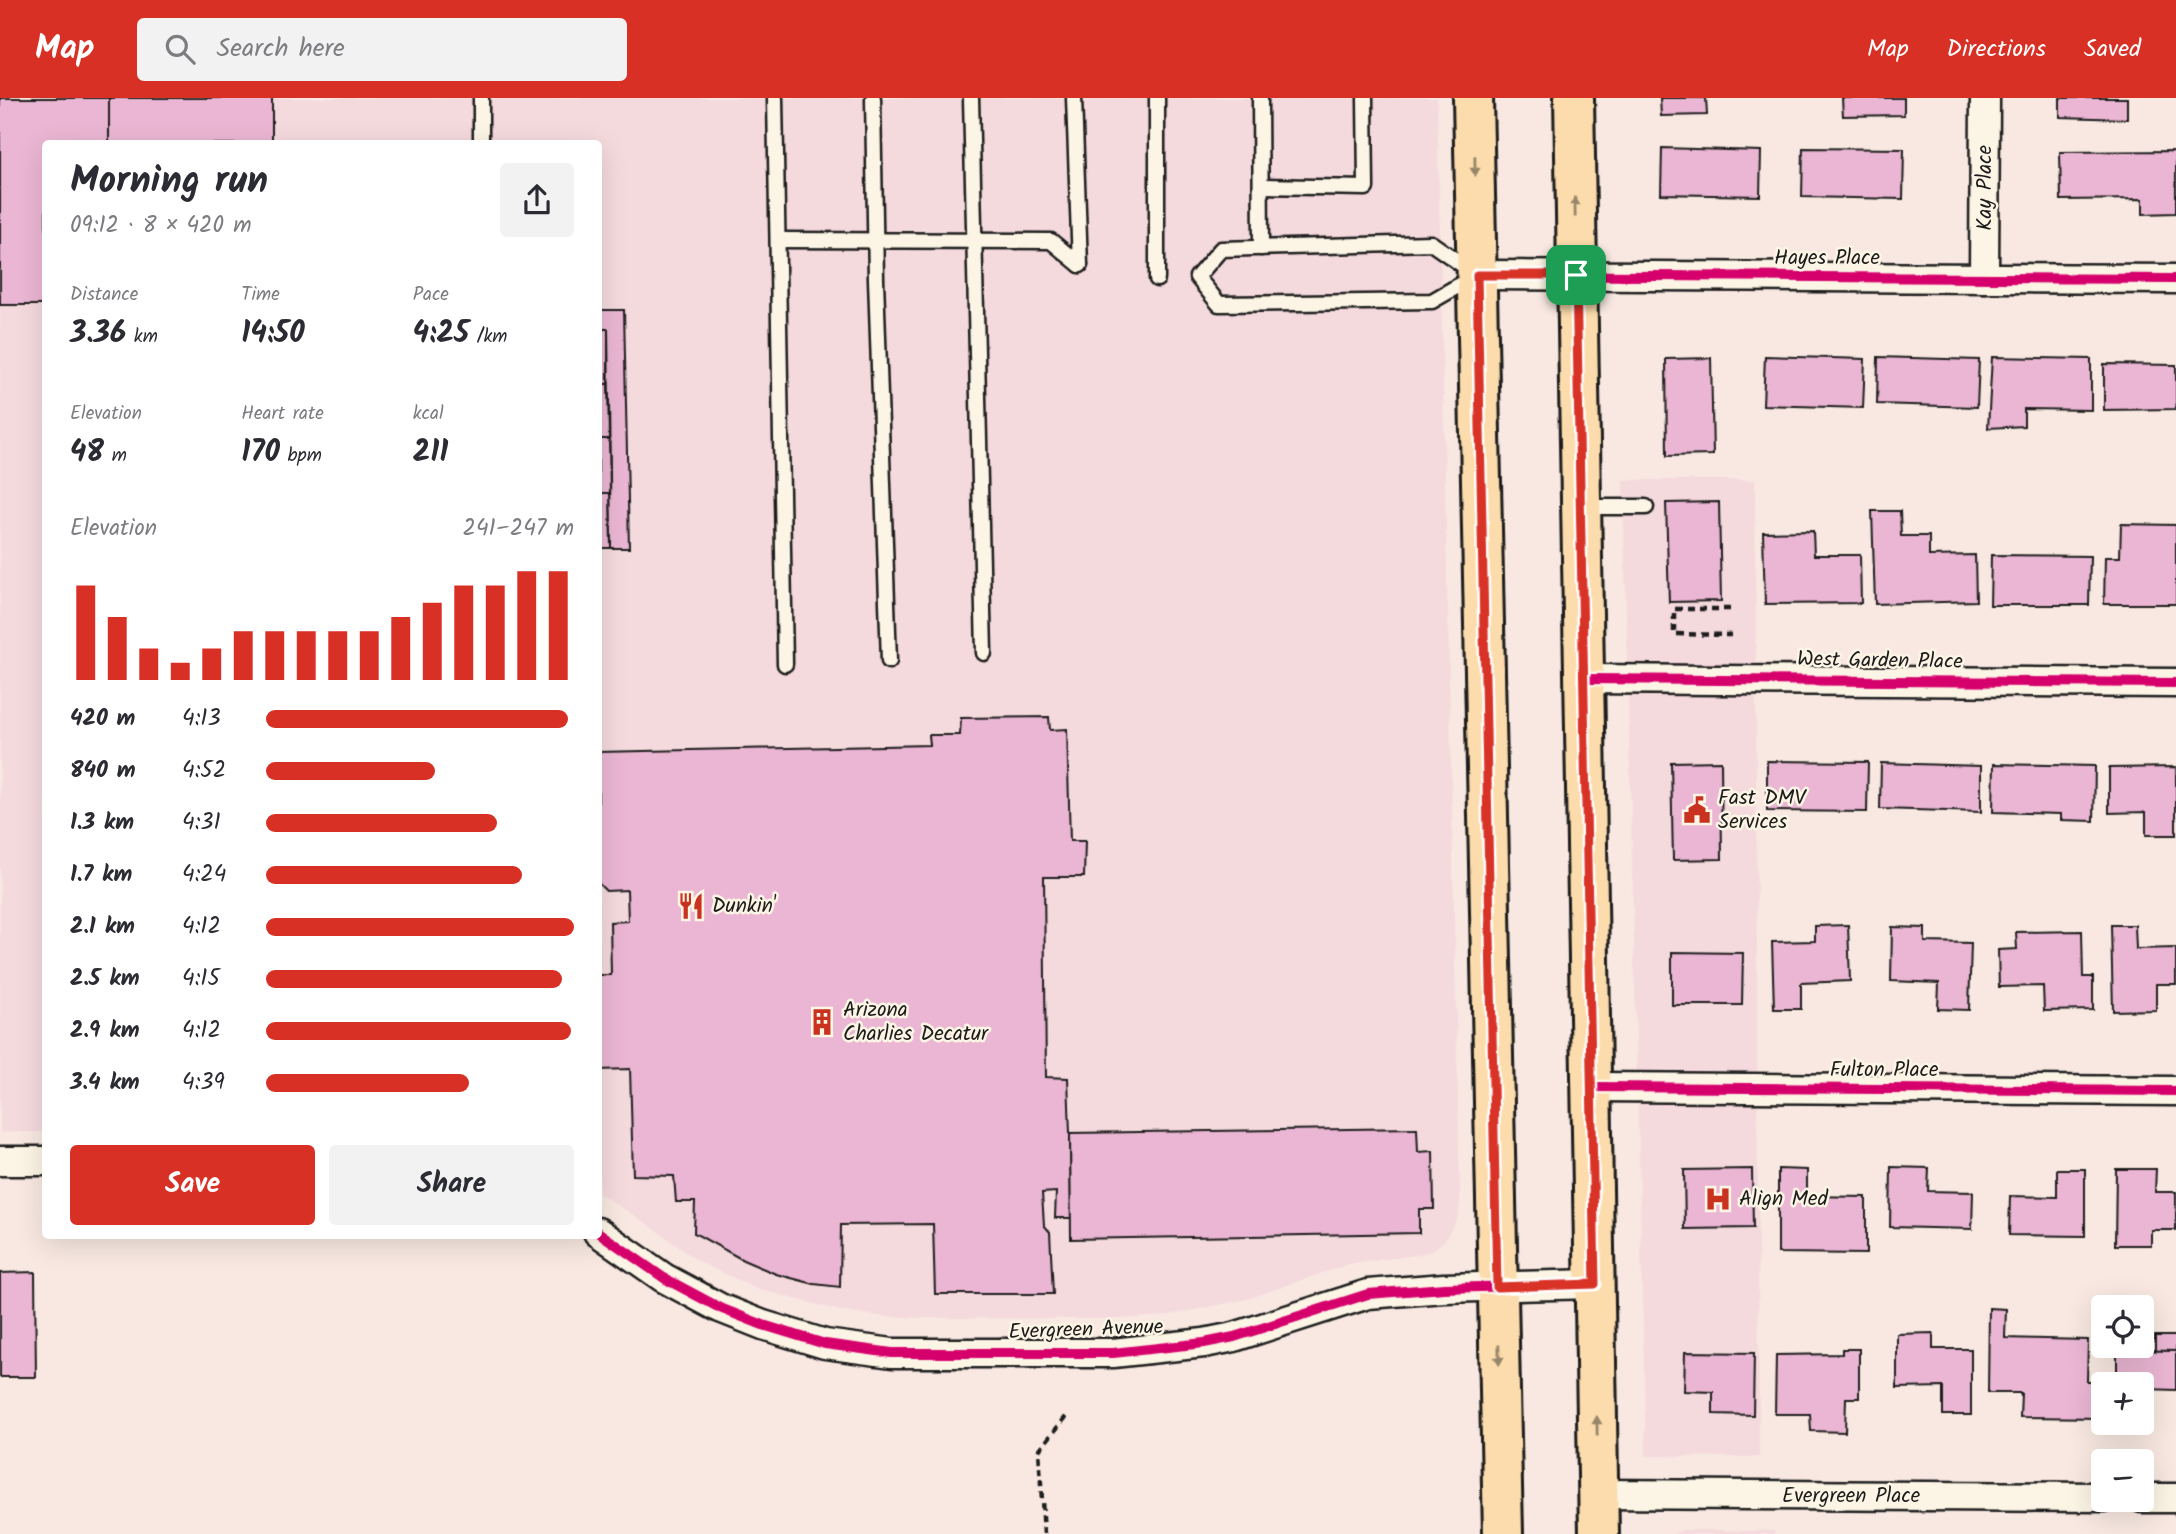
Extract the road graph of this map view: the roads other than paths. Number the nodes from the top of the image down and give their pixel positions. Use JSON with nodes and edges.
{"nodes":[{"id":1,"x":481,"y":98,"type":"edge"},
{"id":2,"x":775,"y":98,"type":"edge"},
{"id":3,"x":873,"y":98,"type":"edge"},
{"id":4,"x":971,"y":98,"type":"edge"},
{"id":5,"x":1074,"y":98,"type":"edge"},
{"id":6,"x":1157,"y":98,"type":"edge"},
{"id":7,"x":1260,"y":98,"type":"edge"},
{"id":8,"x":1364,"y":98,"type":"edge"},
{"id":9,"x":1473,"y":98,"type":"edge"},
{"id":10,"x":1574,"y":98,"type":"edge"},
{"id":11,"x":1985,"y":98,"type":"edge"},
{"id":12,"x":481,"y":140,"type":"edge"},
{"id":13,"x":1261,"y":186,"type":"junction"},
{"id":14,"x":876,"y":239,"type":"junction"},
{"id":15,"x":778,"y":240,"type":"junction"},
{"id":16,"x":975,"y":240,"type":"junction"},
{"id":17,"x":1261,"y":247,"type":"junction"},
{"id":18,"x":1477,"y":275,"type":"junction"},
{"id":19,"x":1576,"y":275,"type":"junction"},
{"id":20,"x":1984,"y":278,"type":"junction"},
{"id":21,"x":1157,"y":279,"type":"dead end"},
{"id":22,"x":2176,"y":279,"type":"edge"},
{"id":23,"x":1580,"y":507,"type":"junction"},
{"id":24,"x":1646,"y":507,"type":"dead end"},
{"id":25,"x":984,"y":653,"type":"dead end"},
{"id":26,"x":889,"y":661,"type":"dead end"},
{"id":27,"x":785,"y":664,"type":"dead end"},
{"id":28,"x":1584,"y":679,"type":"junction"},
{"id":29,"x":2176,"y":683,"type":"edge"},
{"id":30,"x":1592,"y":1087,"type":"junction"},
{"id":31,"x":2176,"y":1091,"type":"edge"},
{"id":32,"x":0,"y":1161,"type":"edge"},
{"id":33,"x":42,"y":1161,"type":"edge"},
{"id":34,"x":602,"y":1235,"type":"edge"},
{"id":35,"x":1595,"y":1284,"type":"junction"},
{"id":36,"x":1497,"y":1287,"type":"junction"},
{"id":37,"x":1598,"y":1494,"type":"junction"},
{"id":38,"x":2091,"y":1497,"type":"edge"},
{"id":39,"x":2154,"y":1498,"type":"edge"},
{"id":40,"x":2176,"y":1498,"type":"edge"},
{"id":41,"x":1503,"y":1534,"type":"edge"},
{"id":42,"x":1599,"y":1534,"type":"edge"}],
"edges":[{"from":1,"to":12,"type":"lane"},
{"from":2,"to":15,"type":"lane"},
{"from":3,"to":14,"type":"lane"},
{"from":4,"to":16,"type":"lane"},
{"from":5,"to":16,"type":"lane"},
{"from":6,"to":21,"type":"lane"},
{"from":7,"to":13,"type":"lane"},
{"from":8,"to":13,"type":"lane"},
{"from":9,"to":18,"type":"main road","one_way":true},
{"from":19,"to":10,"type":"main road","one_way":true},
{"from":11,"to":20,"type":"street","name":"Kay Place"},
{"from":13,"to":17,"type":"lane"},
{"from":14,"to":15,"type":"lane"},
{"from":14,"to":16,"type":"lane"},
{"from":14,"to":26,"type":"lane"},
{"from":15,"to":27,"type":"lane"},
{"from":16,"to":25,"type":"lane"},
{"from":17,"to":18,"type":"lane"},
{"from":17,"to":18,"type":"lane"},
{"from":18,"to":19,"type":"street","name":"Hayes Place"},
{"from":18,"to":36,"type":"main road"},
{"from":19,"to":20,"type":"street","name":"Hayes Place"},
{"from":19,"to":23,"type":"main road"},
{"from":20,"to":22,"type":"street","name":"Hayes Place"},
{"from":23,"to":24,"type":"lane"},
{"from":23,"to":28,"type":"main road"},
{"from":28,"to":29,"type":"street","name":"West Garden Place"},
{"from":28,"to":30,"type":"main road"},
{"from":30,"to":31,"type":"street","name":"Fulton Place"},
{"from":30,"to":35,"type":"main road"},
{"from":32,"to":33,"type":"street"},
{"from":34,"to":36,"type":"street","name":"Evergreen Avenue"},
{"from":35,"to":36,"type":"street","name":"Evergreen Avenue"},
{"from":37,"to":35,"type":"main road","one_way":true},
{"from":36,"to":41,"type":"main road","one_way":true},
{"from":37,"to":38,"type":"street","name":"Evergreen Place"},
{"from":37,"to":42,"type":"main road"},
{"from":39,"to":40,"type":"street"}]}
